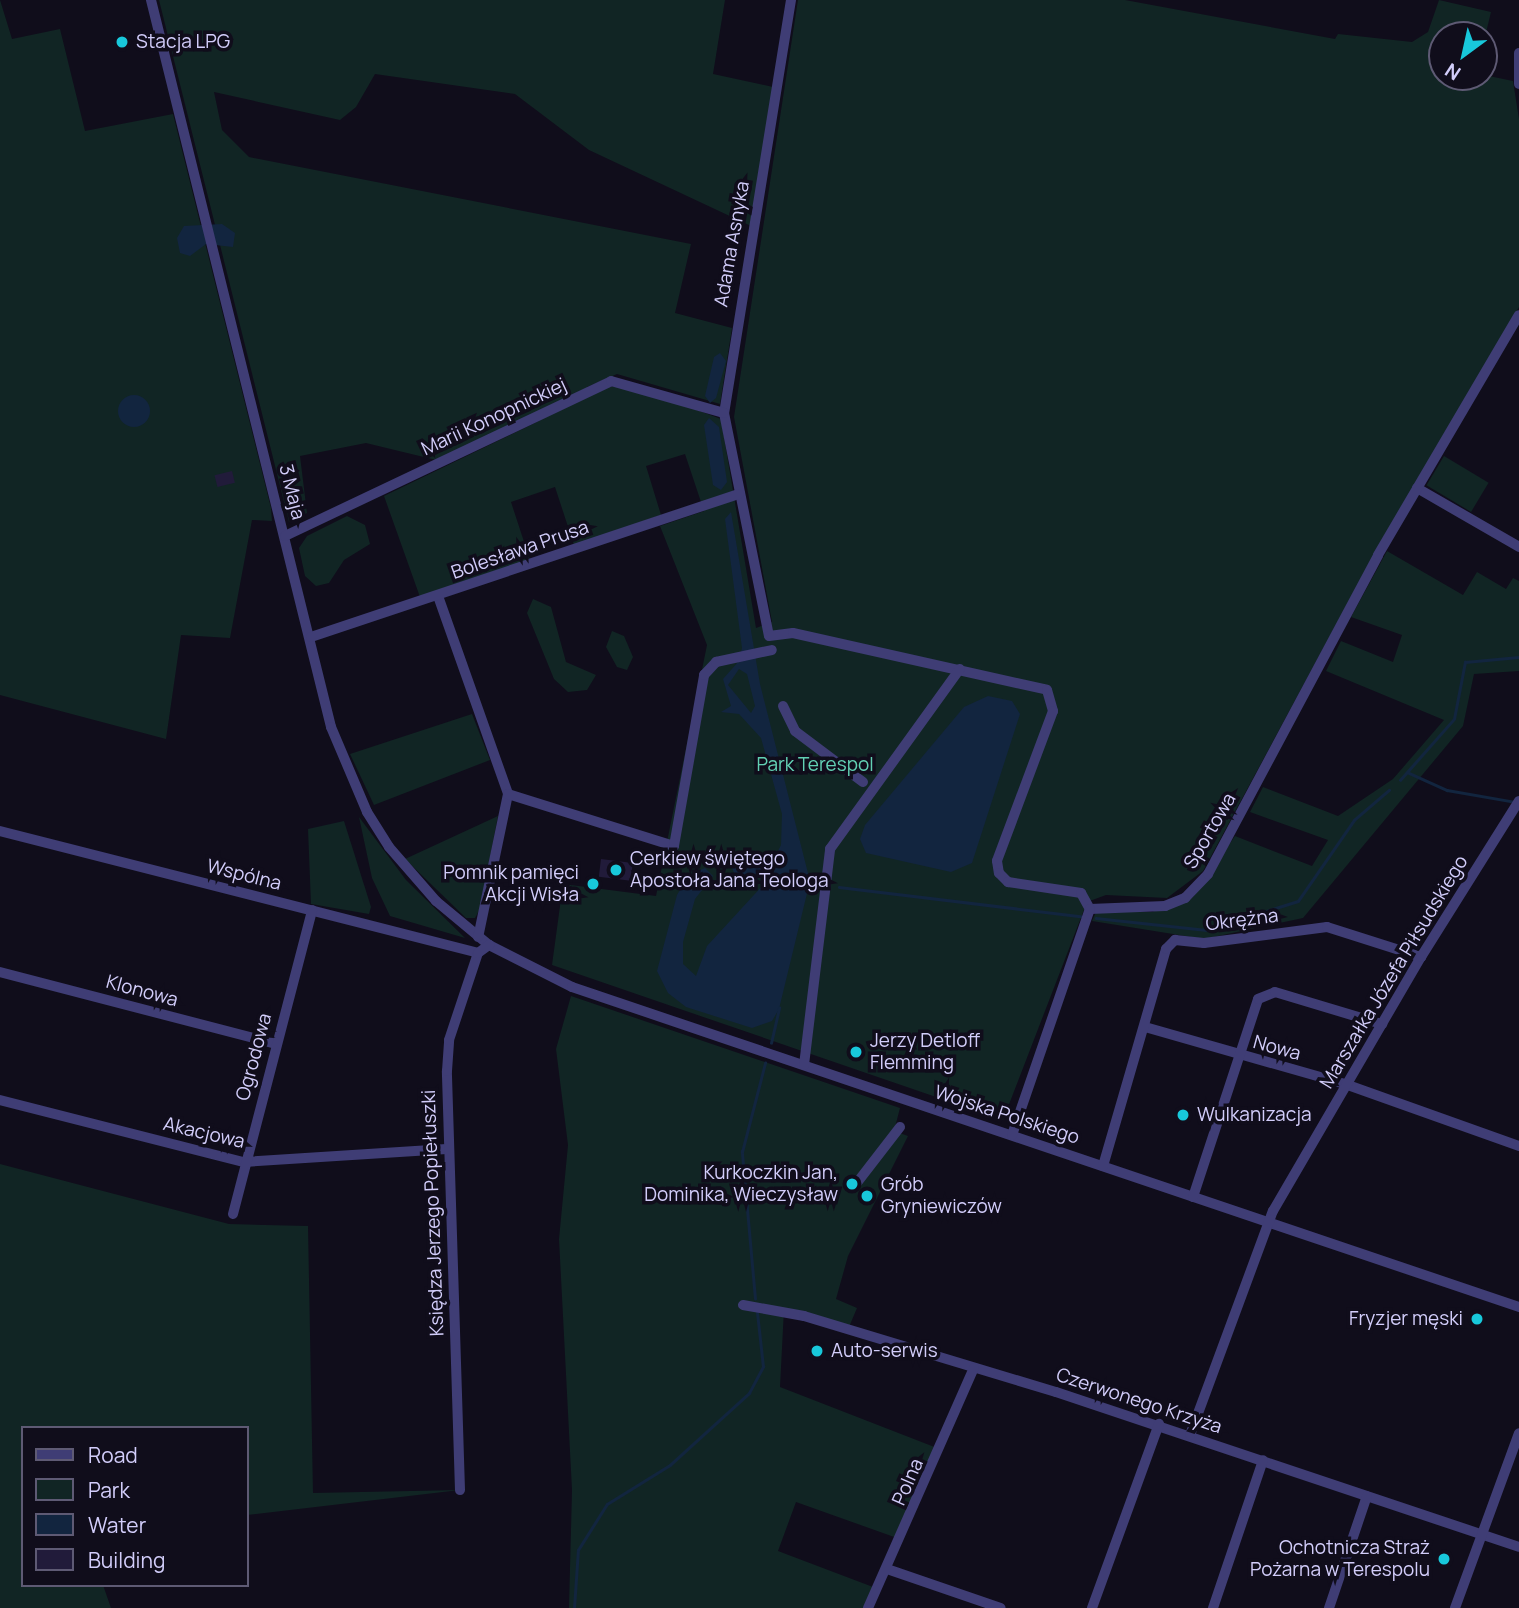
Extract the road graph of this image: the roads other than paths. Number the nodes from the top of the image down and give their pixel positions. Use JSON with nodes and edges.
{"nodes":[{"id":1,"x":151,"y":0,"type":"edge"},
{"id":2,"x":791,"y":0,"type":"edge"},
{"id":3,"x":1519,"y":53,"type":"edge"},
{"id":4,"x":1519,"y":84,"type":"edge"},
{"id":5,"x":1519,"y":314,"type":"edge"},
{"id":6,"x":724,"y":412,"type":"junction"},
{"id":7,"x":1417,"y":488,"type":"junction"},
{"id":8,"x":739,"y":494,"type":"junction"},
{"id":9,"x":285,"y":536,"type":"junction"},
{"id":10,"x":1519,"y":547,"type":"edge"},
{"id":11,"x":438,"y":596,"type":"junction"},
{"id":12,"x":311,"y":637,"type":"junction"},
{"id":13,"x":772,"y":650,"type":"dead end"},
{"id":14,"x":960,"y":669,"type":"junction"},
{"id":15,"x":783,"y":706,"type":"dead end"},
{"id":16,"x":863,"y":782,"type":"dead end"},
{"id":17,"x":508,"y":794,"type":"junction"},
{"id":18,"x":1516,"y":806,"type":"edge"},
{"id":19,"x":0,"y":831,"type":"edge"},
{"id":20,"x":1090,"y":909,"type":"junction"},
{"id":21,"x":312,"y":910,"type":"junction"},
{"id":22,"x":478,"y":937,"type":"junction"},
{"id":23,"x":489,"y":945,"type":"junction"},
{"id":24,"x":478,"y":953,"type":"junction"},
{"id":25,"x":1421,"y":957,"type":"junction"},
{"id":26,"x":0,"y":972,"type":"edge"},
{"id":27,"x":1382,"y":1024,"type":"junction"},
{"id":28,"x":1144,"y":1027,"type":"junction"},
{"id":29,"x":276,"y":1044,"type":"junction"},
{"id":30,"x":1240,"y":1056,"type":"junction"},
{"id":31,"x":804,"y":1065,"type":"junction"},
{"id":32,"x":1345,"y":1084,"type":"junction"},
{"id":33,"x":0,"y":1100,"type":"edge"},
{"id":34,"x":900,"y":1126,"type":"dead end"},
{"id":35,"x":1012,"y":1135,"type":"junction"},
{"id":36,"x":1519,"y":1146,"type":"edge"},
{"id":37,"x":447,"y":1149,"type":"junction"},
{"id":38,"x":244,"y":1163,"type":"junction"},
{"id":39,"x":1103,"y":1166,"type":"junction"},
{"id":40,"x":856,"y":1184,"type":"dead end"},
{"id":41,"x":1193,"y":1197,"type":"junction"},
{"id":42,"x":233,"y":1214,"type":"dead end"},
{"id":43,"x":1268,"y":1222,"type":"junction"},
{"id":44,"x":743,"y":1305,"type":"dead end"},
{"id":45,"x":1519,"y":1307,"type":"edge"},
{"id":46,"x":974,"y":1368,"type":"junction"},
{"id":47,"x":1159,"y":1424,"type":"junction"},
{"id":48,"x":1519,"y":1433,"type":"edge"},
{"id":49,"x":1190,"y":1434,"type":"junction"},
{"id":50,"x":1263,"y":1460,"type":"junction"},
{"id":51,"x":460,"y":1490,"type":"dead end"},
{"id":52,"x":1367,"y":1496,"type":"junction"},
{"id":53,"x":1481,"y":1535,"type":"junction"},
{"id":54,"x":1519,"y":1547,"type":"edge"},
{"id":55,"x":887,"y":1569,"type":"junction"},
{"id":56,"x":868,"y":1608,"type":"edge"},
{"id":57,"x":1001,"y":1608,"type":"edge"},
{"id":58,"x":1092,"y":1608,"type":"edge"},
{"id":59,"x":1213,"y":1608,"type":"edge"},
{"id":60,"x":1329,"y":1608,"type":"edge"},
{"id":61,"x":1455,"y":1608,"type":"edge"}],
"edges":[{"from":1,"to":9,"type":"street","name":"3 Maja"},
{"from":2,"to":6,"type":"street","name":"Adama Asnyka"},
{"from":3,"to":4,"type":"street"},
{"from":5,"to":7,"type":"street","name":"Sportowa"},
{"from":6,"to":8,"type":"street","name":"Adama Asnyka"},
{"from":6,"to":9,"type":"street","name":"Marii Konopnickiej"},
{"from":7,"to":10,"type":"street"},
{"from":7,"to":20,"type":"street","name":"Sportowa"},
{"from":8,"to":11,"type":"street","name":"Bolesława Prusa"},
{"from":8,"to":14,"type":"street","name":"Adama Asnyka"},
{"from":9,"to":12,"type":"street","name":"3 Maja"},
{"from":11,"to":12,"type":"street","name":"Bolesława Prusa"},
{"from":11,"to":17,"type":"street"},
{"from":12,"to":22,"type":"street","name":"3 Maja"},
{"from":13,"to":17,"type":"street"},
{"from":14,"to":20,"type":"street"},
{"from":14,"to":31,"type":"street"},
{"from":15,"to":16,"type":"street"},
{"from":17,"to":22,"type":"street"},
{"from":18,"to":25,"type":"street","name":"Marszałka Józefa Piłsudskiego"},
{"from":19,"to":21,"type":"street","name":"Wspólna"},
{"from":20,"to":35,"type":"street"},
{"from":21,"to":24,"type":"street","name":"Wspólna"},
{"from":21,"to":29,"type":"street","name":"Ogrodowa"},
{"from":22,"to":23,"type":"street","name":"3 Maja"},
{"from":23,"to":24,"type":"street"},
{"from":23,"to":31,"type":"street","name":"Wojska Polskiego"},
{"from":24,"to":37,"type":"street","name":"Księdza Jerzego Popiełuszki"},
{"from":25,"to":27,"type":"street","name":"Marszałka Józefa Piłsudskiego"},
{"from":25,"to":28,"type":"street","name":"Okrężna"},
{"from":26,"to":29,"type":"street","name":"Klonowa"},
{"from":27,"to":30,"type":"street"},
{"from":27,"to":32,"type":"street","name":"Marszałka Józefa Piłsudskiego"},
{"from":28,"to":30,"type":"street","name":"Nowa"},
{"from":28,"to":39,"type":"street","name":"Okrężna"},
{"from":29,"to":38,"type":"street","name":"Ogrodowa"},
{"from":30,"to":32,"type":"street","name":"Nowa"},
{"from":30,"to":41,"type":"street"},
{"from":31,"to":35,"type":"street","name":"Wojska Polskiego"},
{"from":32,"to":36,"type":"street","name":"Nowa"},
{"from":32,"to":43,"type":"street","name":"Marszałka Józefa Piłsudskiego"},
{"from":33,"to":38,"type":"street","name":"Akacjowa"},
{"from":34,"to":40,"type":"street"},
{"from":35,"to":39,"type":"street","name":"Wojska Polskiego"},
{"from":37,"to":38,"type":"street","name":"Akacjowa"},
{"from":37,"to":51,"type":"street","name":"Księdza Jerzego Popiełuszki"},
{"from":38,"to":42,"type":"street","name":"Ogrodowa"},
{"from":39,"to":41,"type":"street","name":"Wojska Polskiego"},
{"from":41,"to":43,"type":"street","name":"Wojska Polskiego"},
{"from":43,"to":45,"type":"street","name":"Wojska Polskiego"},
{"from":43,"to":49,"type":"street","name":"Marszałka Józefa Piłsudskiego"},
{"from":44,"to":46,"type":"street","name":"Czerwonego Krzyża"},
{"from":46,"to":47,"type":"street","name":"Czerwonego Krzyża"},
{"from":46,"to":55,"type":"street","name":"Polna"},
{"from":47,"to":49,"type":"street","name":"Czerwonego Krzyża"},
{"from":47,"to":58,"type":"street"},
{"from":48,"to":53,"type":"street"},
{"from":49,"to":50,"type":"street","name":"Czerwonego Krzyża"},
{"from":50,"to":52,"type":"street","name":"Czerwonego Krzyża"},
{"from":50,"to":59,"type":"street"},
{"from":52,"to":53,"type":"street","name":"Czerwonego Krzyża"},
{"from":52,"to":60,"type":"street"},
{"from":53,"to":54,"type":"street","name":"Czerwonego Krzyża"},
{"from":53,"to":61,"type":"street"},
{"from":55,"to":56,"type":"street","name":"Polna"},
{"from":55,"to":57,"type":"street"}]}
